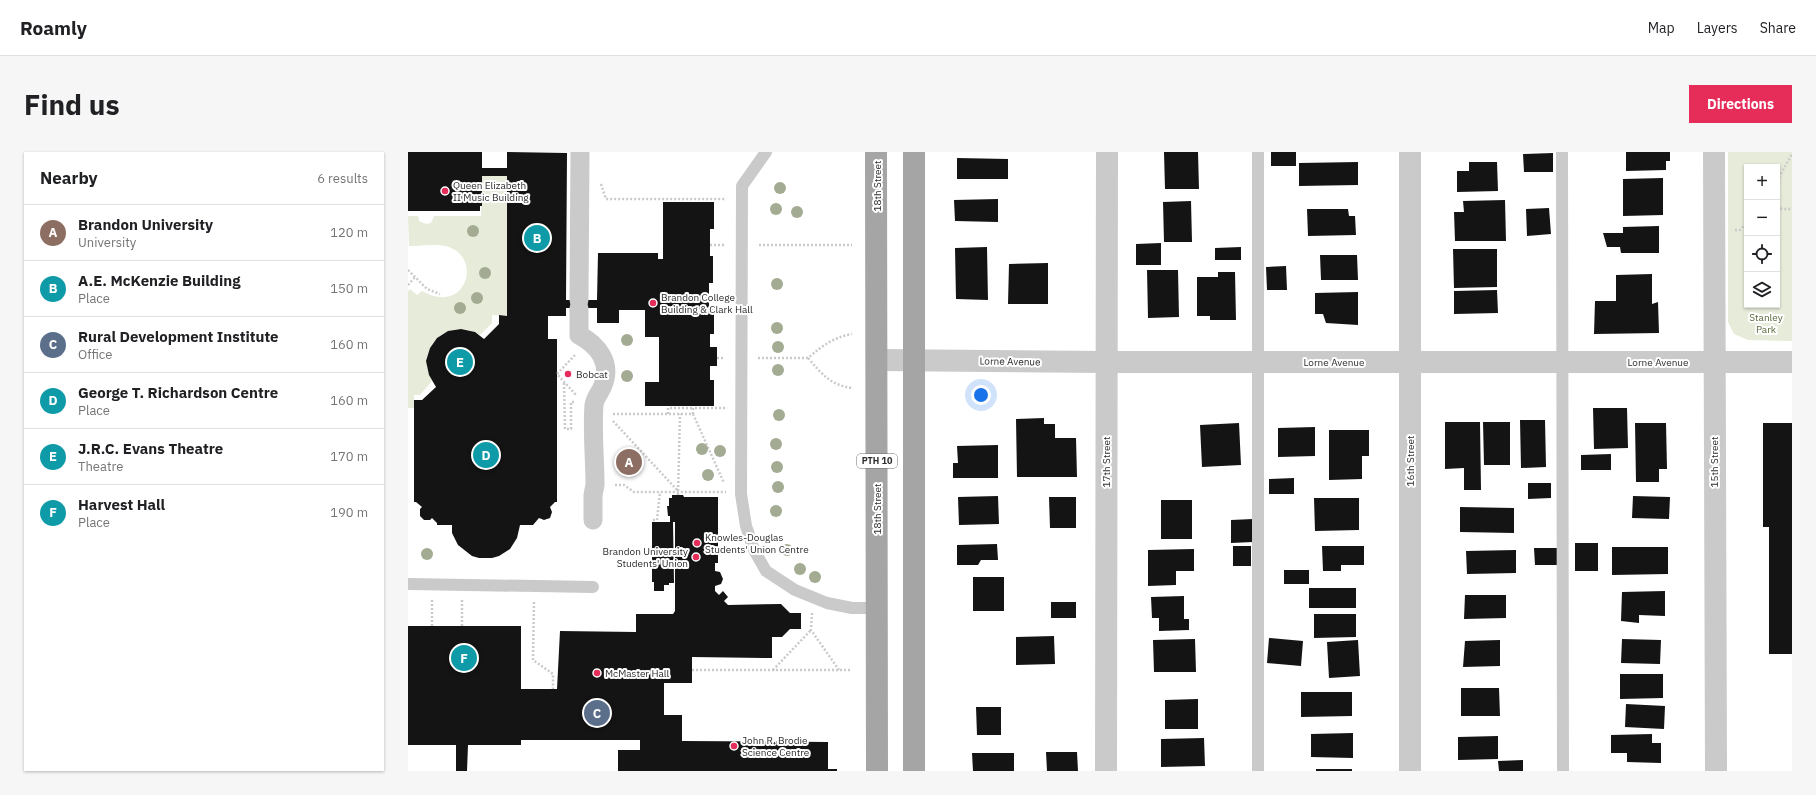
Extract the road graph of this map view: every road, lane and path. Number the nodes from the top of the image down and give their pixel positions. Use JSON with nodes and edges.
{"nodes":[{"id":1,"x":580,"y":152,"type":"edge"},
{"id":2,"x":766,"y":152,"type":"edge"},
{"id":3,"x":876,"y":152,"type":"edge"},
{"id":4,"x":914,"y":152,"type":"edge"},
{"id":5,"x":1107,"y":152,"type":"edge"},
{"id":6,"x":1258,"y":152,"type":"edge"},
{"id":7,"x":1410,"y":152,"type":"edge"},
{"id":8,"x":1562,"y":152,"type":"edge"},
{"id":9,"x":1714,"y":152,"type":"edge"},
{"id":10,"x":1792,"y":154,"type":"edge"},
{"id":11,"x":1780,"y":176,"type":"edge"},
{"id":12,"x":599,"y":179,"type":"dead end"},
{"id":13,"x":742,"y":199,"type":"junction"},
{"id":14,"x":1780,"y":208,"type":"edge"},
{"id":15,"x":1792,"y":209,"type":"edge"},
{"id":16,"x":1744,"y":225,"type":"edge"},
{"id":17,"x":1740,"y":230,"type":"dead end"},
{"id":18,"x":710,"y":245,"type":"dead end"},
{"id":19,"x":741,"y":245,"type":"junction"},
{"id":20,"x":852,"y":245,"type":"dead end"},
{"id":21,"x":408,"y":270,"type":"edge"},
{"id":22,"x":415,"y":277,"type":"junction"},
{"id":23,"x":408,"y":284,"type":"edge"},
{"id":24,"x":440,"y":294,"type":"dead end"},
{"id":25,"x":852,"y":334,"type":"dead end"},
{"id":26,"x":572,"y":358,"type":"dead end"},
{"id":27,"x":717,"y":358,"type":"dead end"},
{"id":28,"x":741,"y":358,"type":"junction"},
{"id":29,"x":808,"y":358,"type":"junction"},
{"id":30,"x":877,"y":360,"type":"junction"},
{"id":31,"x":914,"y":360,"type":"junction"},
{"id":32,"x":1107,"y":362,"type":"junction"},
{"id":33,"x":1258,"y":362,"type":"junction"},
{"id":34,"x":1410,"y":362,"type":"junction"},
{"id":35,"x":1562,"y":362,"type":"junction"},
{"id":36,"x":1713,"y":362,"type":"junction"},
{"id":37,"x":1792,"y":362,"type":"edge"},
{"id":38,"x":564,"y":382,"type":"junction"},
{"id":39,"x":852,"y":388,"type":"dead end"},
{"id":40,"x":577,"y":396,"type":"dead end"},
{"id":41,"x":577,"y":402,"type":"dead end"},
{"id":42,"x":693,"y":408,"type":"junction"},
{"id":43,"x":741,"y":408,"type":"junction"},
{"id":44,"x":599,"y":414,"type":"junction"},
{"id":45,"x":668,"y":414,"type":"junction"},
{"id":46,"x":680,"y":414,"type":"junction"},
{"id":47,"x":693,"y":414,"type":"junction"},
{"id":48,"x":595,"y":485,"type":"junction"},
{"id":49,"x":660,"y":492,"type":"junction"},
{"id":50,"x":678,"y":493,"type":"junction"},
{"id":51,"x":593,"y":520,"type":"dead end"},
{"id":52,"x":653,"y":520,"type":"dead end"},
{"id":53,"x":408,"y":584,"type":"edge"},
{"id":54,"x":593,"y":586,"type":"dead end"},
{"id":55,"x":812,"y":597,"type":"junction"},
{"id":56,"x":432,"y":598,"type":"dead end"},
{"id":57,"x":534,"y":599,"type":"dead end"},
{"id":58,"x":462,"y":605,"type":"dead end"},
{"id":59,"x":877,"y":608,"type":"junction"},
{"id":60,"x":432,"y":626,"type":"dead end"},
{"id":61,"x":462,"y":626,"type":"dead end"},
{"id":62,"x":811,"y":630,"type":"junction"},
{"id":63,"x":692,"y":670,"type":"dead end"},
{"id":64,"x":772,"y":670,"type":"junction"},
{"id":65,"x":839,"y":670,"type":"junction"},
{"id":66,"x":852,"y":670,"type":"dead end"},
{"id":67,"x":554,"y":689,"type":"dead end"},
{"id":68,"x":877,"y":771,"type":"edge"},
{"id":69,"x":914,"y":771,"type":"edge"},
{"id":70,"x":1106,"y":771,"type":"edge"},
{"id":71,"x":1258,"y":771,"type":"edge"},
{"id":72,"x":1410,"y":771,"type":"edge"},
{"id":73,"x":1563,"y":771,"type":"edge"},
{"id":74,"x":1716,"y":771,"type":"edge"}],
"edges":[{"from":1,"to":44,"type":"street"},
{"from":2,"to":13,"type":"lane"},
{"from":3,"to":30,"type":"main road","name":"18th Street","number":"PTH 10"},
{"from":4,"to":31,"type":"main road"},
{"from":5,"to":32,"type":"street","name":"17th Street"},
{"from":6,"to":33,"type":"lane"},
{"from":7,"to":34,"type":"street","name":"16th Street"},
{"from":8,"to":35,"type":"lane"},
{"from":9,"to":36,"type":"street","name":"15th Street"},
{"from":10,"to":11,"type":"path"},
{"from":12,"to":13,"type":"path"},
{"from":13,"to":19,"type":"lane"},
{"from":14,"to":15,"type":"path"},
{"from":16,"to":17,"type":"path"},
{"from":18,"to":19,"type":"path"},
{"from":19,"to":20,"type":"path"},
{"from":19,"to":28,"type":"lane"},
{"from":21,"to":22,"type":"path"},
{"from":22,"to":23,"type":"path"},
{"from":22,"to":24,"type":"path"},
{"from":25,"to":29,"type":"path"},
{"from":26,"to":38,"type":"path"},
{"from":27,"to":28,"type":"path"},
{"from":28,"to":29,"type":"path"},
{"from":28,"to":43,"type":"lane"},
{"from":29,"to":39,"type":"path"},
{"from":30,"to":31,"type":"street","name":"Lorne Avenue"},
{"from":30,"to":59,"type":"main road","name":"18th Street","number":"PTH 10"},
{"from":31,"to":32,"type":"street","name":"Lorne Avenue"},
{"from":31,"to":69,"type":"main road"},
{"from":32,"to":33,"type":"street","name":"Lorne Avenue"},
{"from":32,"to":70,"type":"street","name":"17th Street"},
{"from":33,"to":34,"type":"street","name":"Lorne Avenue"},
{"from":33,"to":71,"type":"lane"},
{"from":34,"to":35,"type":"street","name":"Lorne Avenue"},
{"from":34,"to":72,"type":"street","name":"16th Street"},
{"from":35,"to":36,"type":"street","name":"Lorne Avenue"},
{"from":35,"to":73,"type":"lane"},
{"from":36,"to":37,"type":"street","name":"Lorne Avenue"},
{"from":36,"to":74,"type":"street","name":"15th Street"},
{"from":38,"to":40,"type":"path"},
{"from":38,"to":41,"type":"path"},
{"from":42,"to":43,"type":"path"},
{"from":42,"to":45,"type":"path"},
{"from":42,"to":47,"type":"path"},
{"from":43,"to":55,"type":"lane"},
{"from":44,"to":45,"type":"path"},
{"from":44,"to":48,"type":"street"},
{"from":44,"to":50,"type":"path"},
{"from":45,"to":46,"type":"path"},
{"from":46,"to":47,"type":"path"},
{"from":46,"to":50,"type":"path"},
{"from":47,"to":50,"type":"path"},
{"from":48,"to":49,"type":"path"},
{"from":48,"to":51,"type":"street"},
{"from":49,"to":50,"type":"path"},
{"from":49,"to":52,"type":"path"},
{"from":53,"to":54,"type":"lane"},
{"from":55,"to":59,"type":"lane"},
{"from":55,"to":62,"type":"path"},
{"from":56,"to":60,"type":"path"},
{"from":57,"to":67,"type":"path"},
{"from":58,"to":61,"type":"path"},
{"from":59,"to":68,"type":"main road","name":"18th Street","number":"PTH 10"},
{"from":62,"to":64,"type":"path"},
{"from":62,"to":65,"type":"path"},
{"from":63,"to":64,"type":"path"},
{"from":64,"to":65,"type":"path"},
{"from":65,"to":66,"type":"path"}]}
